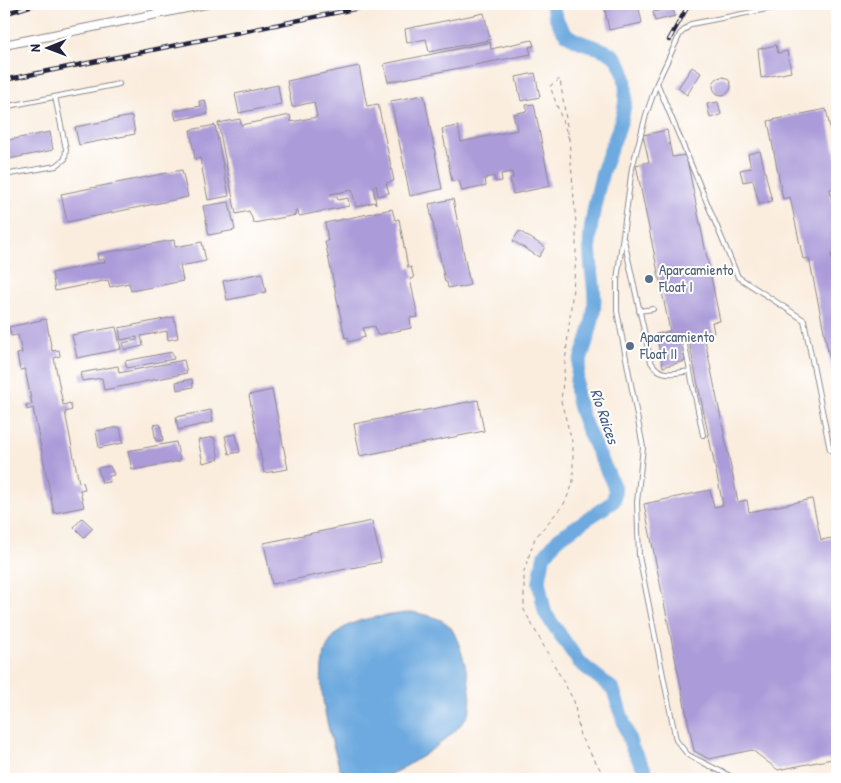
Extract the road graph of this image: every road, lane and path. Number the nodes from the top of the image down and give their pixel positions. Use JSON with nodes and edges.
{"nodes":[{"id":1,"x":206,"y":4,"type":"edge"},
{"id":2,"x":793,"y":4,"type":"edge"},
{"id":3,"x":4,"y":45,"type":"edge"},
{"id":4,"x":119,"y":84,"type":"dead end"},
{"id":5,"x":657,"y":84,"type":"junction"},
{"id":6,"x":56,"y":97,"type":"junction"},
{"id":7,"x":4,"y":107,"type":"edge"},
{"id":8,"x":569,"y":139,"type":"junction"},
{"id":9,"x":4,"y":175,"type":"edge"},
{"id":10,"x":623,"y":237,"type":"junction"},
{"id":11,"x":653,"y":309,"type":"dead end"},
{"id":12,"x":639,"y":311,"type":"junction"},
{"id":13,"x":684,"y":341,"type":"dead end"},
{"id":14,"x":690,"y":370,"type":"junction"},
{"id":15,"x":703,"y":435,"type":"dead end"},
{"id":16,"x":830,"y":450,"type":"dead end"},
{"id":17,"x":606,"y":779,"type":"edge"},
{"id":18,"x":736,"y":779,"type":"edge"}],
"edges":[{"from":1,"to":3,"type":"street"},
{"from":2,"to":5,"type":"lane"},
{"from":4,"to":6,"type":"lane"},
{"from":5,"to":10,"type":"lane"},
{"from":5,"to":16,"type":"lane"},
{"from":6,"to":7,"type":"lane"},
{"from":6,"to":9,"type":"lane"},
{"from":8,"to":8,"type":"path"},
{"from":8,"to":17,"type":"path"},
{"from":10,"to":12,"type":"lane"},
{"from":10,"to":18,"type":"lane"},
{"from":11,"to":12,"type":"lane"},
{"from":12,"to":14,"type":"lane"},
{"from":13,"to":14,"type":"lane"},
{"from":14,"to":15,"type":"lane"}]}
